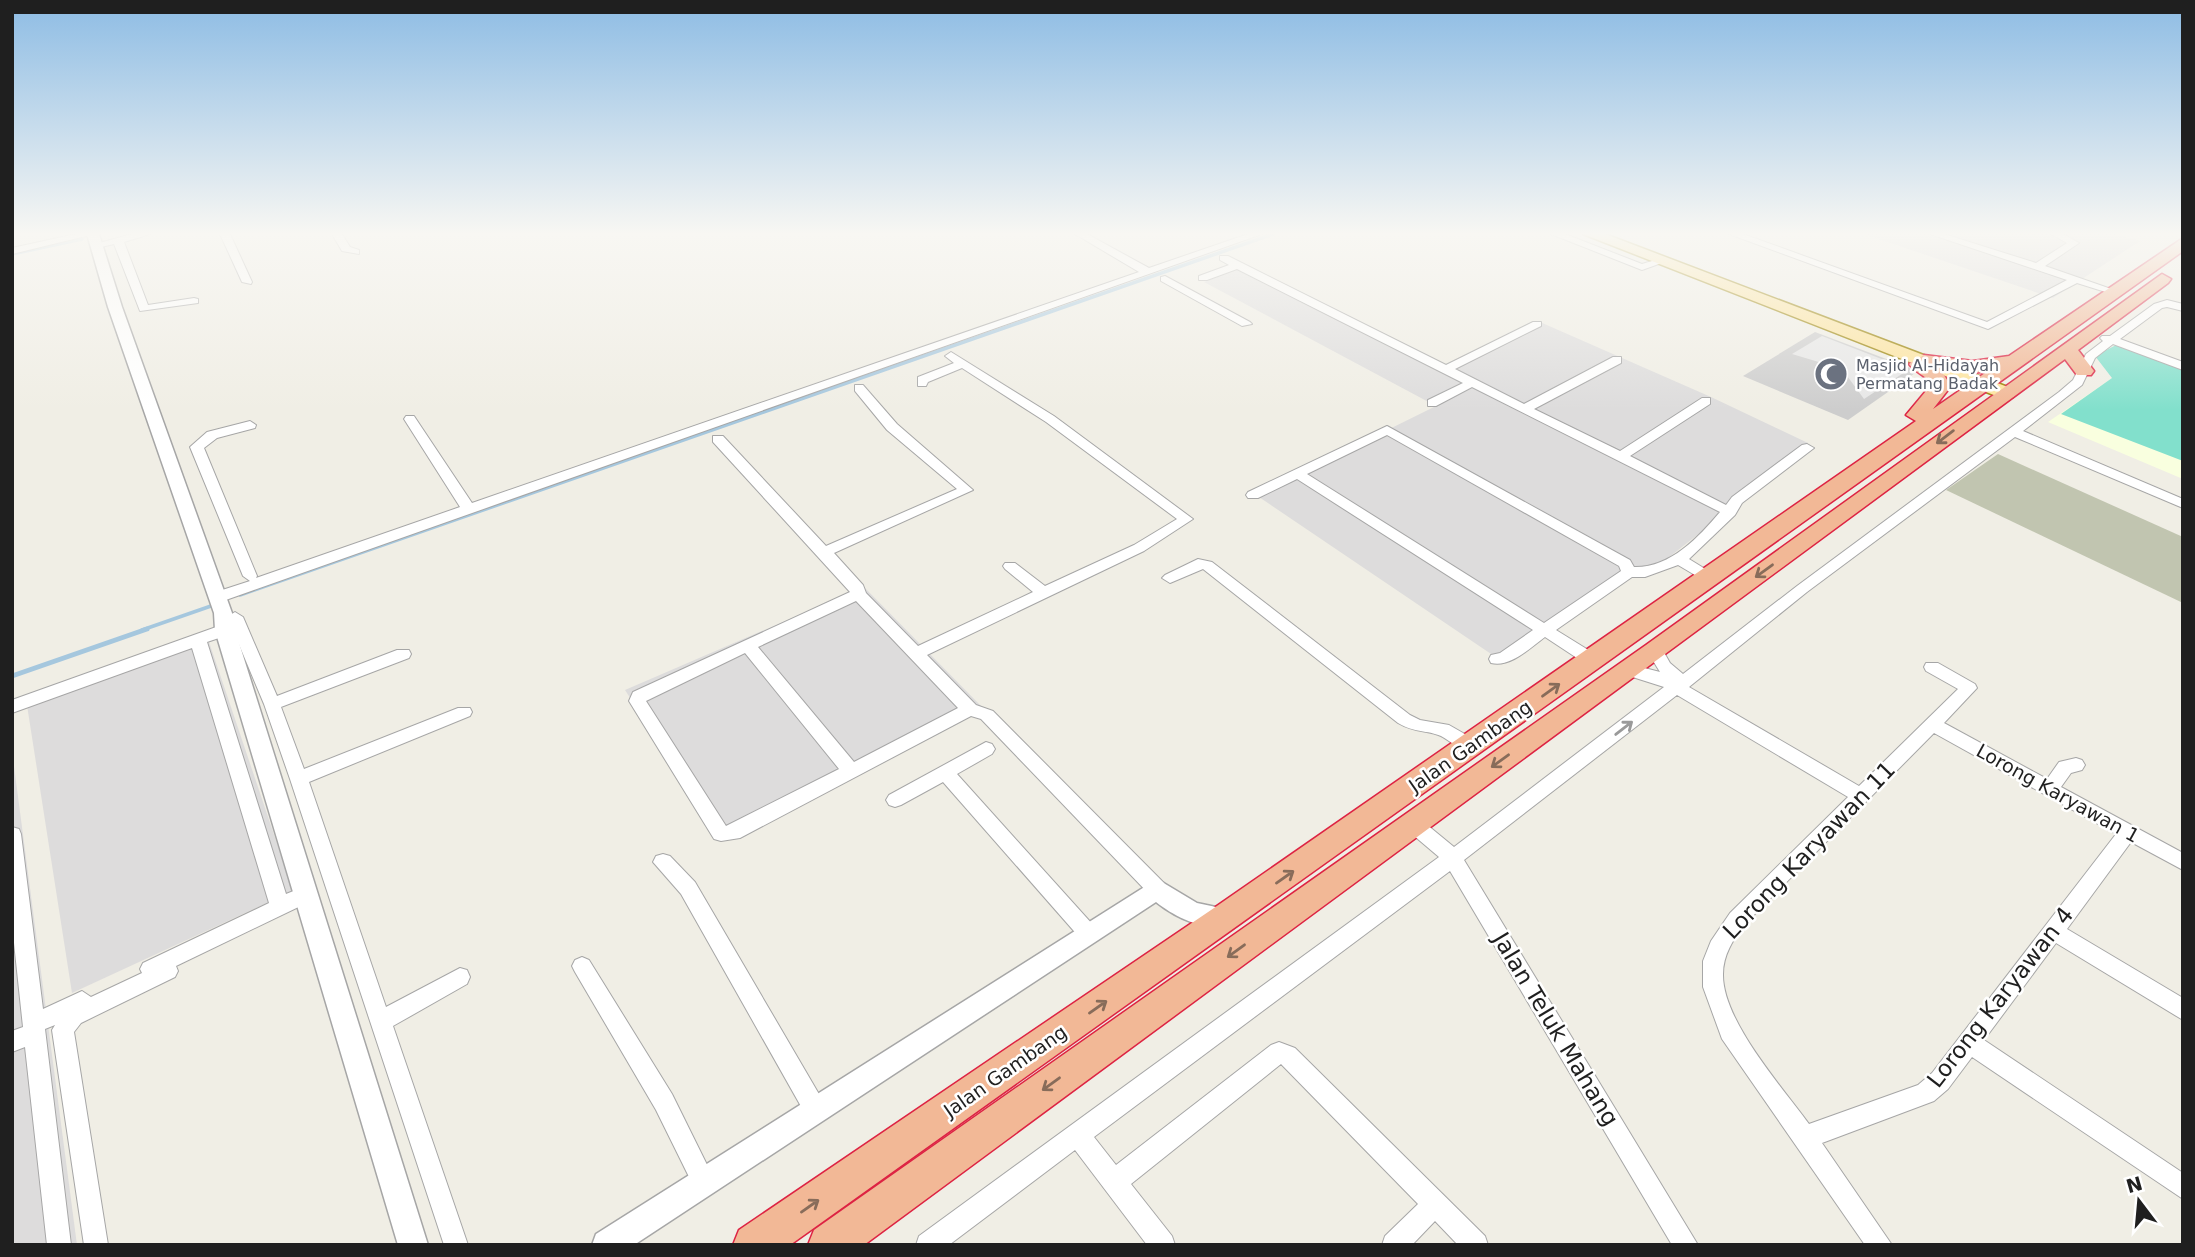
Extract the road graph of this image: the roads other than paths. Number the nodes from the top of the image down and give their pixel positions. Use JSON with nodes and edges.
{"nodes":[{"id":1,"x":110,"y":293,"type":"edge"},
{"id":2,"x":139,"y":293,"type":"edge"},
{"id":3,"x":1089,"y":293,"type":"edge"},
{"id":4,"x":1189,"y":293,"type":"edge"},
{"id":5,"x":1293,"y":293,"type":"edge"},
{"id":6,"x":1744,"y":293,"type":"edge"},
{"id":7,"x":1896,"y":293,"type":"edge"},
{"id":8,"x":2050,"y":293,"type":"edge"},
{"id":9,"x":2111,"y":293,"type":"edge"},
{"id":10,"x":2142,"y":293,"type":"edge"},
{"id":11,"x":194,"y":301,"type":"dead end"},
{"id":12,"x":2183,"y":307,"type":"edge"},
{"id":13,"x":1245,"y":324,"type":"dead end"},
{"id":14,"x":1537,"y":324,"type":"dead end"},
{"id":15,"x":2088,"y":331,"type":"junction"},
{"id":16,"x":2112,"y":340,"type":"junction"},
{"id":17,"x":2067,"y":348,"type":"junction"},
{"id":18,"x":1617,"y":360,"type":"dead end"},
{"id":19,"x":2012,"y":362,"type":"junction"},
{"id":20,"x":1922,"y":363,"type":"junction"},
{"id":21,"x":2183,"y":366,"type":"edge"},
{"id":22,"x":1446,"y":369,"type":"junction"},
{"id":23,"x":2084,"y":371,"type":"junction"},
{"id":24,"x":1473,"y":382,"type":"junction"},
{"id":25,"x":922,"y":383,"type":"dead end"},
{"id":26,"x":859,"y":388,"type":"dead end"},
{"id":27,"x":1991,"y":390,"type":"junction"},
{"id":28,"x":1706,"y":401,"type":"dead end"},
{"id":29,"x":1432,"y":403,"type":"dead end"},
{"id":30,"x":1524,"y":409,"type":"junction"},
{"id":31,"x":410,"y":419,"type":"dead end"},
{"id":32,"x":250,"y":425,"type":"dead end"},
{"id":33,"x":2015,"y":432,"type":"junction"},
{"id":34,"x":718,"y":439,"type":"dead end"},
{"id":35,"x":1807,"y":448,"type":"dead end"},
{"id":36,"x":1880,"y":455,"type":"junction"},
{"id":37,"x":1620,"y":457,"type":"junction"},
{"id":38,"x":1298,"y":474,"type":"junction"},
{"id":39,"x":1253,"y":495,"type":"dead end"},
{"id":40,"x":2183,"y":504,"type":"edge"},
{"id":41,"x":469,"y":510,"type":"junction"},
{"id":42,"x":1730,"y":512,"type":"junction"},
{"id":43,"x":824,"y":552,"type":"junction"},
{"id":44,"x":309,"y":555,"type":"dead end"},
{"id":45,"x":1677,"y":558,"type":"junction"},
{"id":46,"x":1010,"y":566,"type":"dead end"},
{"id":47,"x":1629,"y":572,"type":"junction"},
{"id":48,"x":250,"y":576,"type":"junction"},
{"id":49,"x":1170,"y":578,"type":"dead end"},
{"id":50,"x":1710,"y":578,"type":"junction"},
{"id":51,"x":216,"y":593,"type":"junction"},
{"id":52,"x":1044,"y":593,"type":"junction"},
{"id":53,"x":858,"y":594,"type":"junction"},
{"id":54,"x":230,"y":623,"type":"junction"},
{"id":55,"x":1542,"y":629,"type":"junction"},
{"id":56,"x":198,"y":640,"type":"junction"},
{"id":57,"x":747,"y":645,"type":"junction"},
{"id":58,"x":1655,"y":651,"type":"junction"},
{"id":59,"x":403,"y":654,"type":"dead end"},
{"id":60,"x":916,"y":654,"type":"junction"},
{"id":61,"x":1497,"y":659,"type":"dead end"},
{"id":62,"x":1592,"y":660,"type":"junction"},
{"id":63,"x":1932,"y":667,"type":"dead end"},
{"id":64,"x":1629,"y":670,"type":"junction"},
{"id":65,"x":1679,"y":685,"type":"junction"},
{"id":66,"x":272,"y":704,"type":"junction"},
{"id":67,"x":12,"y":707,"type":"edge"},
{"id":68,"x":970,"y":709,"type":"junction"},
{"id":69,"x":464,"y":712,"type":"dead end"},
{"id":70,"x":1933,"y":725,"type":"junction"},
{"id":71,"x":1471,"y":746,"type":"junction"},
{"id":72,"x":986,"y":750,"type":"dead end"},
{"id":73,"x":2076,"y":765,"type":"dead end"},
{"id":74,"x":851,"y":771,"type":"junction"},
{"id":75,"x":946,"y":773,"type":"junction"},
{"id":76,"x":299,"y":779,"type":"junction"},
{"id":77,"x":2050,"y":789,"type":"junction"},
{"id":78,"x":1860,"y":796,"type":"junction"},
{"id":79,"x":895,"y":800,"type":"dead end"},
{"id":80,"x":1413,"y":824,"type":"junction"},
{"id":81,"x":2129,"y":831,"type":"junction"},
{"id":82,"x":12,"y":834,"type":"edge"},
{"id":83,"x":1452,"y":858,"type":"junction"},
{"id":84,"x":663,"y":862,"type":"dead end"},
{"id":85,"x":2183,"y":862,"type":"edge"},
{"id":86,"x":306,"y":894,"type":"junction"},
{"id":87,"x":1165,"y":897,"type":"junction"},
{"id":88,"x":280,"y":907,"type":"junction"},
{"id":89,"x":1226,"y":918,"type":"junction"},
{"id":90,"x":2053,"y":931,"type":"junction"},
{"id":91,"x":1087,"y":932,"type":"junction"},
{"id":92,"x":1178,"y":952,"type":"junction"},
{"id":93,"x":582,"y":966,"type":"dead end"},
{"id":94,"x":168,"y":971,"type":"dead end"},
{"id":95,"x":460,"y":976,"type":"dead end"},
{"id":96,"x":2183,"y":1010,"type":"edge"},
{"id":97,"x":381,"y":1021,"type":"junction"},
{"id":98,"x":34,"y":1028,"type":"junction"},
{"id":99,"x":12,"y":1042,"type":"edge"},
{"id":100,"x":1968,"y":1042,"type":"junction"},
{"id":101,"x":816,"y":1109,"type":"junction"},
{"id":102,"x":1077,"y":1133,"type":"junction"},
{"id":103,"x":1803,"y":1139,"type":"junction"},
{"id":104,"x":703,"y":1181,"type":"junction"},
{"id":105,"x":1114,"y":1182,"type":"junction"},
{"id":106,"x":2183,"y":1187,"type":"edge"},
{"id":107,"x":1436,"y":1203,"type":"junction"},
{"id":108,"x":59,"y":1245,"type":"edge"},
{"id":109,"x":96,"y":1245,"type":"edge"},
{"id":110,"x":413,"y":1245,"type":"edge"},
{"id":111,"x":456,"y":1245,"type":"edge"},
{"id":112,"x":607,"y":1245,"type":"edge"},
{"id":113,"x":754,"y":1245,"type":"edge"},
{"id":114,"x":829,"y":1245,"type":"edge"},
{"id":115,"x":928,"y":1245,"type":"edge"},
{"id":116,"x":1163,"y":1245,"type":"edge"},
{"id":117,"x":1394,"y":1245,"type":"edge"},
{"id":118,"x":1476,"y":1245,"type":"edge"},
{"id":119,"x":1686,"y":1245,"type":"edge"},
{"id":120,"x":1880,"y":1245,"type":"edge"}],
"edges":[{"from":1,"to":51,"type":"street"},
{"from":2,"to":11,"type":"street"},
{"from":3,"to":41,"type":"street"},
{"from":4,"to":13,"type":"street"},
{"from":5,"to":22,"type":"street"},
{"from":6,"to":20,"type":"main road"},
{"from":7,"to":8,"type":"street"},
{"from":9,"to":19,"type":"highway","name":"Jalan Gambang"},
{"from":10,"to":15,"type":"highway","name":"Jalan Gambang"},
{"from":12,"to":16,"type":"street"},
{"from":14,"to":22,"type":"street"},
{"from":15,"to":16,"type":"street"},
{"from":15,"to":17,"type":"highway","name":"Jalan Gambang"},
{"from":16,"to":21,"type":"street"},
{"from":16,"to":23,"type":"street"},
{"from":17,"to":23,"type":"highway"},
{"from":17,"to":27,"type":"highway","name":"Jalan Gambang"},
{"from":18,"to":30,"type":"street"},
{"from":19,"to":20,"type":"highway"},
{"from":19,"to":27,"type":"highway","name":"Jalan Gambang"},
{"from":20,"to":27,"type":"main road"},
{"from":20,"to":36,"type":"highway"},
{"from":22,"to":24,"type":"street"},
{"from":23,"to":33,"type":"street"},
{"from":24,"to":29,"type":"street"},
{"from":24,"to":30,"type":"street"},
{"from":25,"to":52,"type":"street"},
{"from":26,"to":43,"type":"street"},
{"from":27,"to":36,"type":"highway","name":"Jalan Gambang"},
{"from":27,"to":58,"type":"highway","name":"Jalan Gambang","one_way":true},
{"from":28,"to":37,"type":"street"},
{"from":30,"to":37,"type":"street"},
{"from":31,"to":41,"type":"street"},
{"from":32,"to":48,"type":"street"},
{"from":33,"to":40,"type":"street"},
{"from":33,"to":65,"type":"street"},
{"from":34,"to":43,"type":"street"},
{"from":35,"to":42,"type":"street"},
{"from":36,"to":50,"type":"highway","name":"Jalan Gambang"},
{"from":37,"to":42,"type":"street"},
{"from":38,"to":39,"type":"street"},
{"from":38,"to":47,"type":"street"},
{"from":38,"to":55,"type":"street"},
{"from":41,"to":51,"type":"street"},
{"from":42,"to":45,"type":"street"},
{"from":43,"to":53,"type":"street"},
{"from":44,"to":48,"type":"street"},
{"from":45,"to":47,"type":"street"},
{"from":45,"to":50,"type":"street"},
{"from":46,"to":52,"type":"street"},
{"from":47,"to":55,"type":"street"},
{"from":48,"to":51,"type":"street"},
{"from":49,"to":71,"type":"street"},
{"from":50,"to":62,"type":"highway","name":"Jalan Gambang"},
{"from":51,"to":54,"type":"street"},
{"from":52,"to":60,"type":"street"},
{"from":53,"to":57,"type":"street"},
{"from":53,"to":60,"type":"street"},
{"from":54,"to":56,"type":"street"},
{"from":54,"to":66,"type":"street"},
{"from":54,"to":86,"type":"street"},
{"from":55,"to":61,"type":"street"},
{"from":55,"to":62,"type":"street"},
{"from":56,"to":67,"type":"street"},
{"from":56,"to":88,"type":"street"},
{"from":57,"to":74,"type":"street"},
{"from":57,"to":74,"type":"street"},
{"from":58,"to":64,"type":"highway","name":"Jalan Gambang"},
{"from":58,"to":65,"type":"street"},
{"from":59,"to":66,"type":"street"},
{"from":60,"to":68,"type":"street"},
{"from":71,"to":62,"type":"highway","name":"Jalan Gambang","one_way":true},
{"from":63,"to":70,"type":"street","name":"Lorong Karyawan 11"},
{"from":64,"to":65,"type":"street"},
{"from":64,"to":80,"type":"highway","name":"Jalan Gambang","one_way":true},
{"from":65,"to":78,"type":"street"},
{"from":83,"to":65,"type":"street","one_way":true},
{"from":66,"to":76,"type":"street"},
{"from":68,"to":74,"type":"street"},
{"from":68,"to":87,"type":"street"},
{"from":69,"to":76,"type":"street"},
{"from":70,"to":77,"type":"street","name":"Lorong Karyawan 1"},
{"from":70,"to":78,"type":"street","name":"Lorong Karyawan 11"},
{"from":89,"to":71,"type":"highway","name":"Jalan Gambang","one_way":true},
{"from":72,"to":75,"type":"street"},
{"from":73,"to":77,"type":"street"},
{"from":75,"to":79,"type":"street"},
{"from":75,"to":91,"type":"street"},
{"from":76,"to":97,"type":"street"},
{"from":77,"to":81,"type":"street","name":"Lorong Karyawan 1"},
{"from":78,"to":103,"type":"street","name":"Lorong Karyawan 11"},
{"from":80,"to":83,"type":"street","name":"Jalan Teluk Mahang"},
{"from":80,"to":114,"type":"highway","name":"Jalan Gambang","one_way":true},
{"from":81,"to":85,"type":"street","name":"Lorong Karyawan 1"},
{"from":81,"to":90,"type":"street","name":"Lorong Karyawan 4"},
{"from":82,"to":98,"type":"street"},
{"from":83,"to":102,"type":"street"},
{"from":83,"to":119,"type":"street","name":"Jalan Teluk Mahang"},
{"from":84,"to":101,"type":"street"},
{"from":86,"to":88,"type":"street"},
{"from":86,"to":110,"type":"street"},
{"from":87,"to":89,"type":"street"},
{"from":87,"to":91,"type":"street"},
{"from":87,"to":92,"type":"street"},
{"from":88,"to":98,"type":"street"},
{"from":89,"to":92,"type":"highway","name":"Jalan Gambang"},
{"from":90,"to":96,"type":"street"},
{"from":90,"to":100,"type":"street","name":"Lorong Karyawan 4"},
{"from":91,"to":101,"type":"street"},
{"from":113,"to":92,"type":"highway","name":"Jalan Gambang","one_way":true},
{"from":93,"to":104,"type":"street"},
{"from":94,"to":109,"type":"street"},
{"from":95,"to":97,"type":"street"},
{"from":97,"to":111,"type":"street"},
{"from":98,"to":99,"type":"street"},
{"from":98,"to":108,"type":"street"},
{"from":100,"to":103,"type":"street","name":"Lorong Karyawan 4"},
{"from":100,"to":106,"type":"street"},
{"from":101,"to":104,"type":"street"},
{"from":102,"to":105,"type":"street"},
{"from":102,"to":115,"type":"street"},
{"from":103,"to":120,"type":"street","name":"Lorong Karyawan 11"},
{"from":104,"to":112,"type":"street"},
{"from":105,"to":107,"type":"street"},
{"from":105,"to":116,"type":"street"},
{"from":107,"to":117,"type":"street"},
{"from":107,"to":118,"type":"street"}]}
